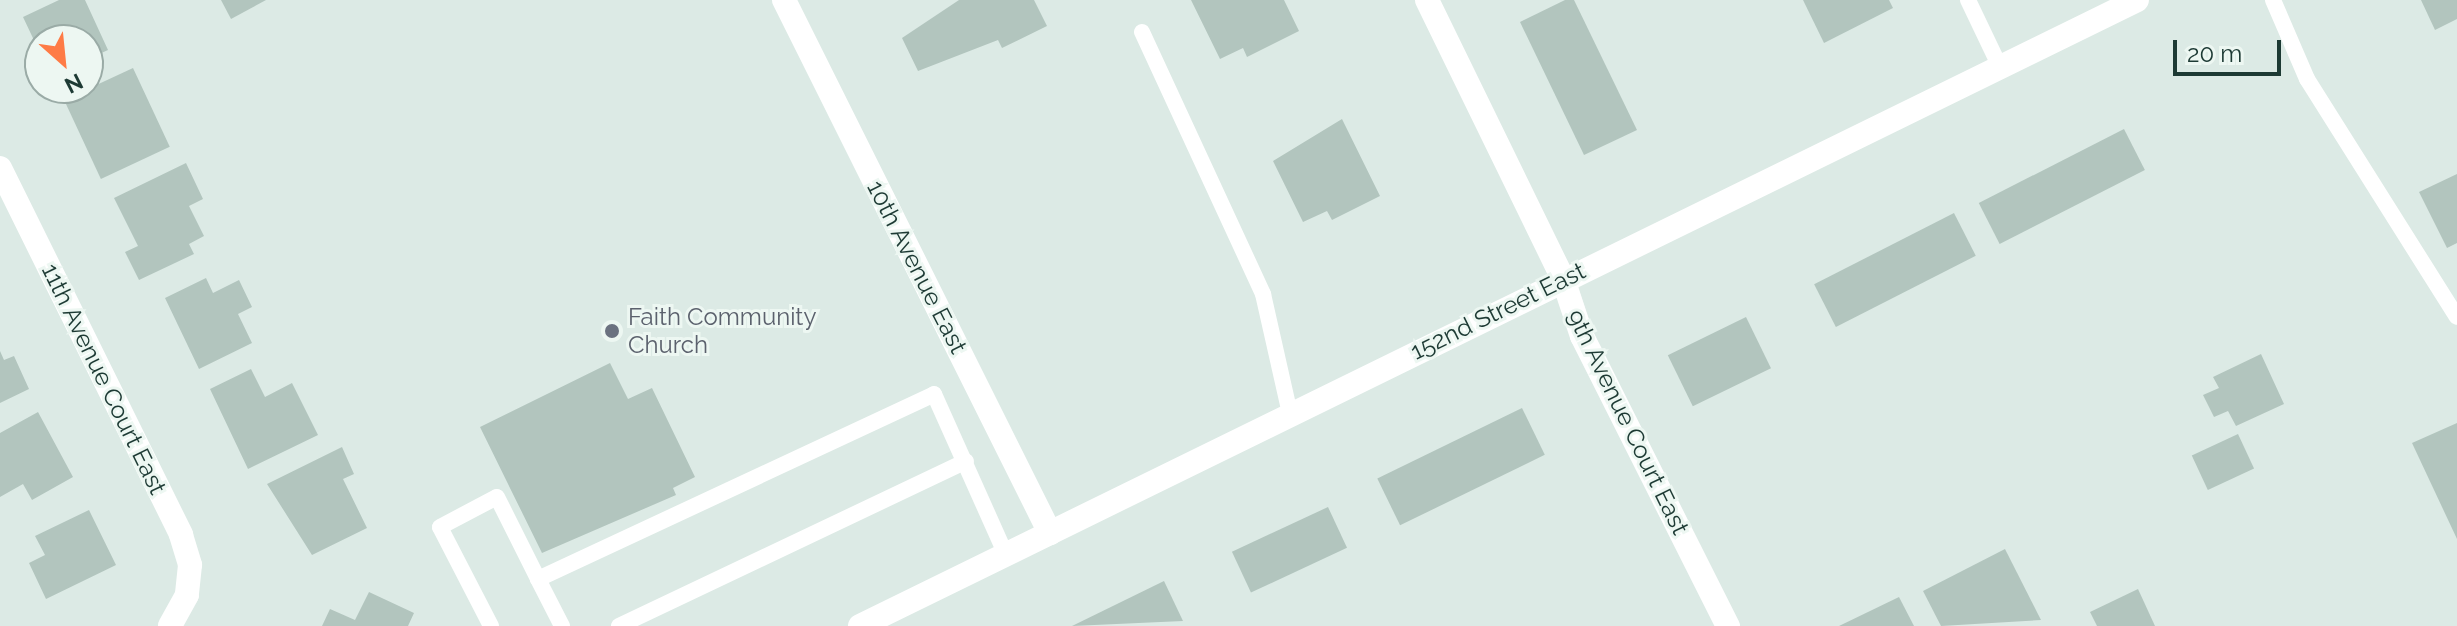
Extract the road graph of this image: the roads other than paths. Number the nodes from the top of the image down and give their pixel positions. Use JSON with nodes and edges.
{"nodes":[{"id":1,"x":784,"y":0,"type":"edge"},
{"id":2,"x":1427,"y":0,"type":"edge"},
{"id":3,"x":1968,"y":0,"type":"edge"},
{"id":4,"x":2137,"y":0,"type":"edge"},
{"id":5,"x":2273,"y":0,"type":"edge"},
{"id":6,"x":1142,"y":32,"type":"dead end"},
{"id":7,"x":2000,"y":67,"type":"junction"},
{"id":8,"x":0,"y":168,"type":"edge"},
{"id":9,"x":1563,"y":279,"type":"junction"},
{"id":10,"x":2457,"y":317,"type":"edge"},
{"id":11,"x":1290,"y":414,"type":"junction"},
{"id":12,"x":966,"y":461,"type":"junction"},
{"id":13,"x":1050,"y":533,"type":"junction"},
{"id":14,"x":1006,"y":555,"type":"junction"},
{"id":15,"x":538,"y":579,"type":"junction"},
{"id":16,"x":170,"y":626,"type":"edge"},
{"id":17,"x":491,"y":626,"type":"edge"},
{"id":18,"x":562,"y":626,"type":"edge"},
{"id":19,"x":619,"y":626,"type":"edge"},
{"id":20,"x":860,"y":626,"type":"edge"},
{"id":21,"x":1728,"y":626,"type":"edge"}],
"edges":[{"from":1,"to":13,"type":"street","name":"10th Avenue East"},
{"from":2,"to":9,"type":"street","name":"9th Avenue Court East"},
{"from":3,"to":7,"type":"lane"},
{"from":4,"to":7,"type":"street","name":"152nd Street East"},
{"from":5,"to":10,"type":"lane"},
{"from":6,"to":11,"type":"lane"},
{"from":7,"to":9,"type":"street","name":"152nd Street East"},
{"from":8,"to":16,"type":"street","name":"11th Avenue Court East"},
{"from":9,"to":11,"type":"street","name":"152nd Street East"},
{"from":9,"to":21,"type":"street","name":"9th Avenue Court East"},
{"from":11,"to":13,"type":"street","name":"152nd Street East"},
{"from":12,"to":14,"type":"lane"},
{"from":12,"to":15,"type":"lane"},
{"from":12,"to":19,"type":"lane"},
{"from":13,"to":14,"type":"street","name":"152nd Street East"},
{"from":14,"to":20,"type":"street","name":"152nd Street East"},
{"from":15,"to":17,"type":"lane"},
{"from":15,"to":18,"type":"lane"}]}
